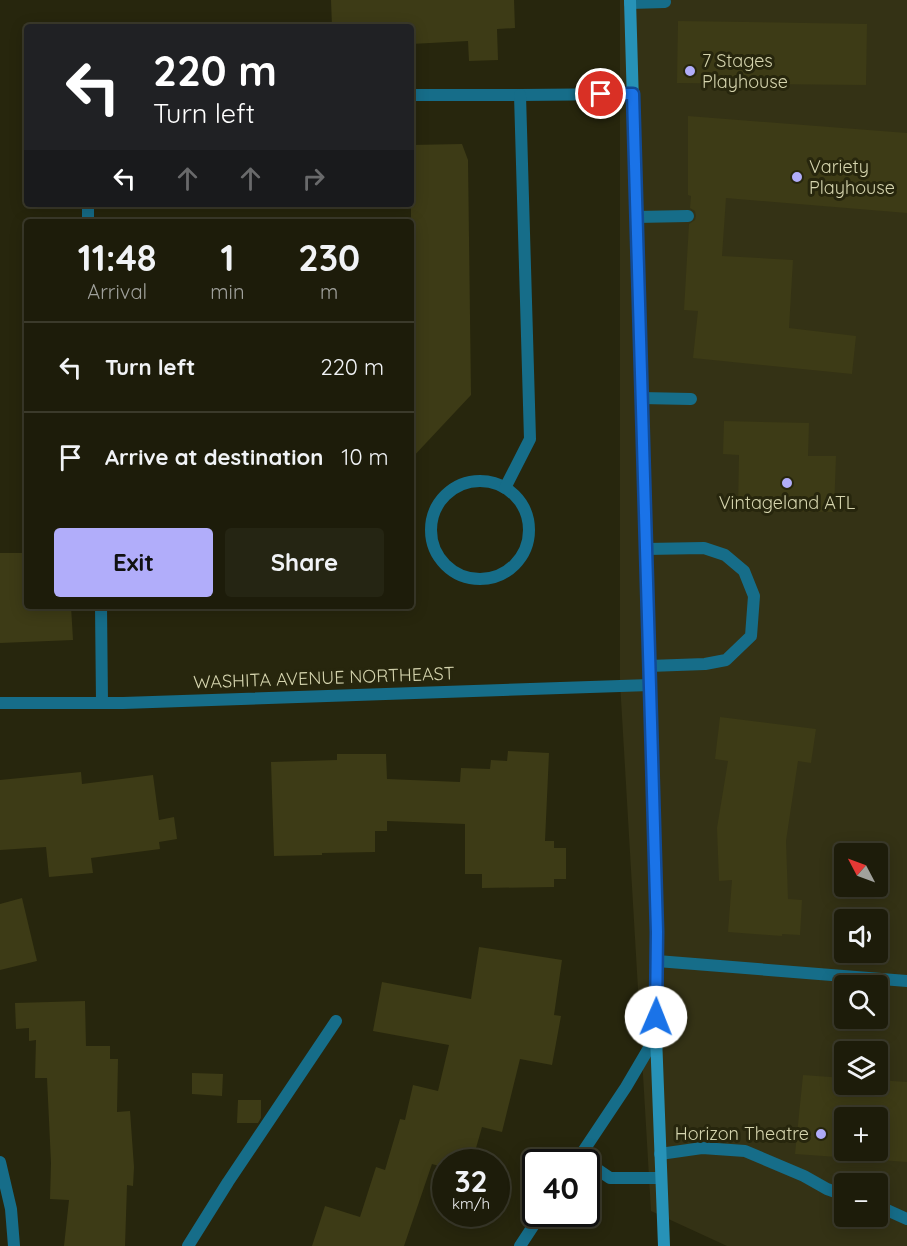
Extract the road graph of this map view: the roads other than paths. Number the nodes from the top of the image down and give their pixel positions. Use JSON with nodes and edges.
{"nodes":[{"id":1,"x":630,"y":1,"type":"edge"},
{"id":2,"x":665,"y":2,"type":"dead end"},
{"id":3,"x":633,"y":94,"type":"junction"},
{"id":4,"x":414,"y":95,"type":"edge"},
{"id":5,"x":520,"y":95,"type":"junction"},
{"id":6,"x":688,"y":216,"type":"dead end"},
{"id":7,"x":636,"y":217,"type":"junction"},
{"id":8,"x":641,"y":398,"type":"junction"},
{"id":9,"x":691,"y":399,"type":"dead end"},
{"id":10,"x":505,"y":488,"type":"junction"},
{"id":11,"x":646,"y":549,"type":"junction"},
{"id":12,"x":101,"y":609,"type":"edge"},
{"id":13,"x":649,"y":666,"type":"junction"},
{"id":14,"x":650,"y":686,"type":"junction"},
{"id":15,"x":0,"y":703,"type":"edge"},
{"id":16,"x":102,"y":703,"type":"junction"},
{"id":17,"x":657,"y":961,"type":"junction"},
{"id":18,"x":907,"y":981,"type":"edge"},
{"id":19,"x":336,"y":1021,"type":"dead end"},
{"id":20,"x":656,"y":1036,"type":"junction"},
{"id":21,"x":585,"y":1149,"type":"edge"},
{"id":22,"x":660,"y":1154,"type":"junction"},
{"id":23,"x":0,"y":1162,"type":"edge"},
{"id":24,"x":600,"y":1172,"type":"edge"},
{"id":25,"x":661,"y":1178,"type":"junction"},
{"id":26,"x":834,"y":1191,"type":"edge"},
{"id":27,"x":888,"y":1211,"type":"edge"},
{"id":28,"x":907,"y":1220,"type":"edge"},
{"id":29,"x":532,"y":1227,"type":"edge"},
{"id":30,"x":14,"y":1246,"type":"edge"},
{"id":31,"x":188,"y":1246,"type":"edge"},
{"id":32,"x":519,"y":1246,"type":"edge"},
{"id":33,"x":664,"y":1246,"type":"edge"}],
"edges":[{"from":1,"to":2,"type":"street"},
{"from":1,"to":3,"type":"street"},
{"from":3,"to":5,"type":"street"},
{"from":3,"to":7,"type":"street"},
{"from":4,"to":5,"type":"street"},
{"from":5,"to":10,"type":"street"},
{"from":6,"to":7,"type":"street"},
{"from":7,"to":8,"type":"street"},
{"from":8,"to":9,"type":"street"},
{"from":8,"to":11,"type":"street"},
{"from":10,"to":10,"type":"street"},
{"from":11,"to":13,"type":"street"},
{"from":11,"to":13,"type":"street"},
{"from":12,"to":16,"type":"street"},
{"from":13,"to":14,"type":"street"},
{"from":14,"to":16,"type":"street","name":"WASHITA AVENUE NORTHEAST"},
{"from":14,"to":17,"type":"street"},
{"from":15,"to":16,"type":"street","name":"WASHITA AVENUE NORTHEAST"},
{"from":17,"to":18,"type":"street"},
{"from":17,"to":20,"type":"street"},
{"from":19,"to":31,"type":"street"},
{"from":20,"to":21,"type":"street"},
{"from":20,"to":22,"type":"street"},
{"from":22,"to":25,"type":"street"},
{"from":22,"to":26,"type":"street"},
{"from":23,"to":30,"type":"street"},
{"from":24,"to":25,"type":"street"},
{"from":25,"to":33,"type":"street"},
{"from":27,"to":28,"type":"street"},
{"from":29,"to":32,"type":"street"}]}
